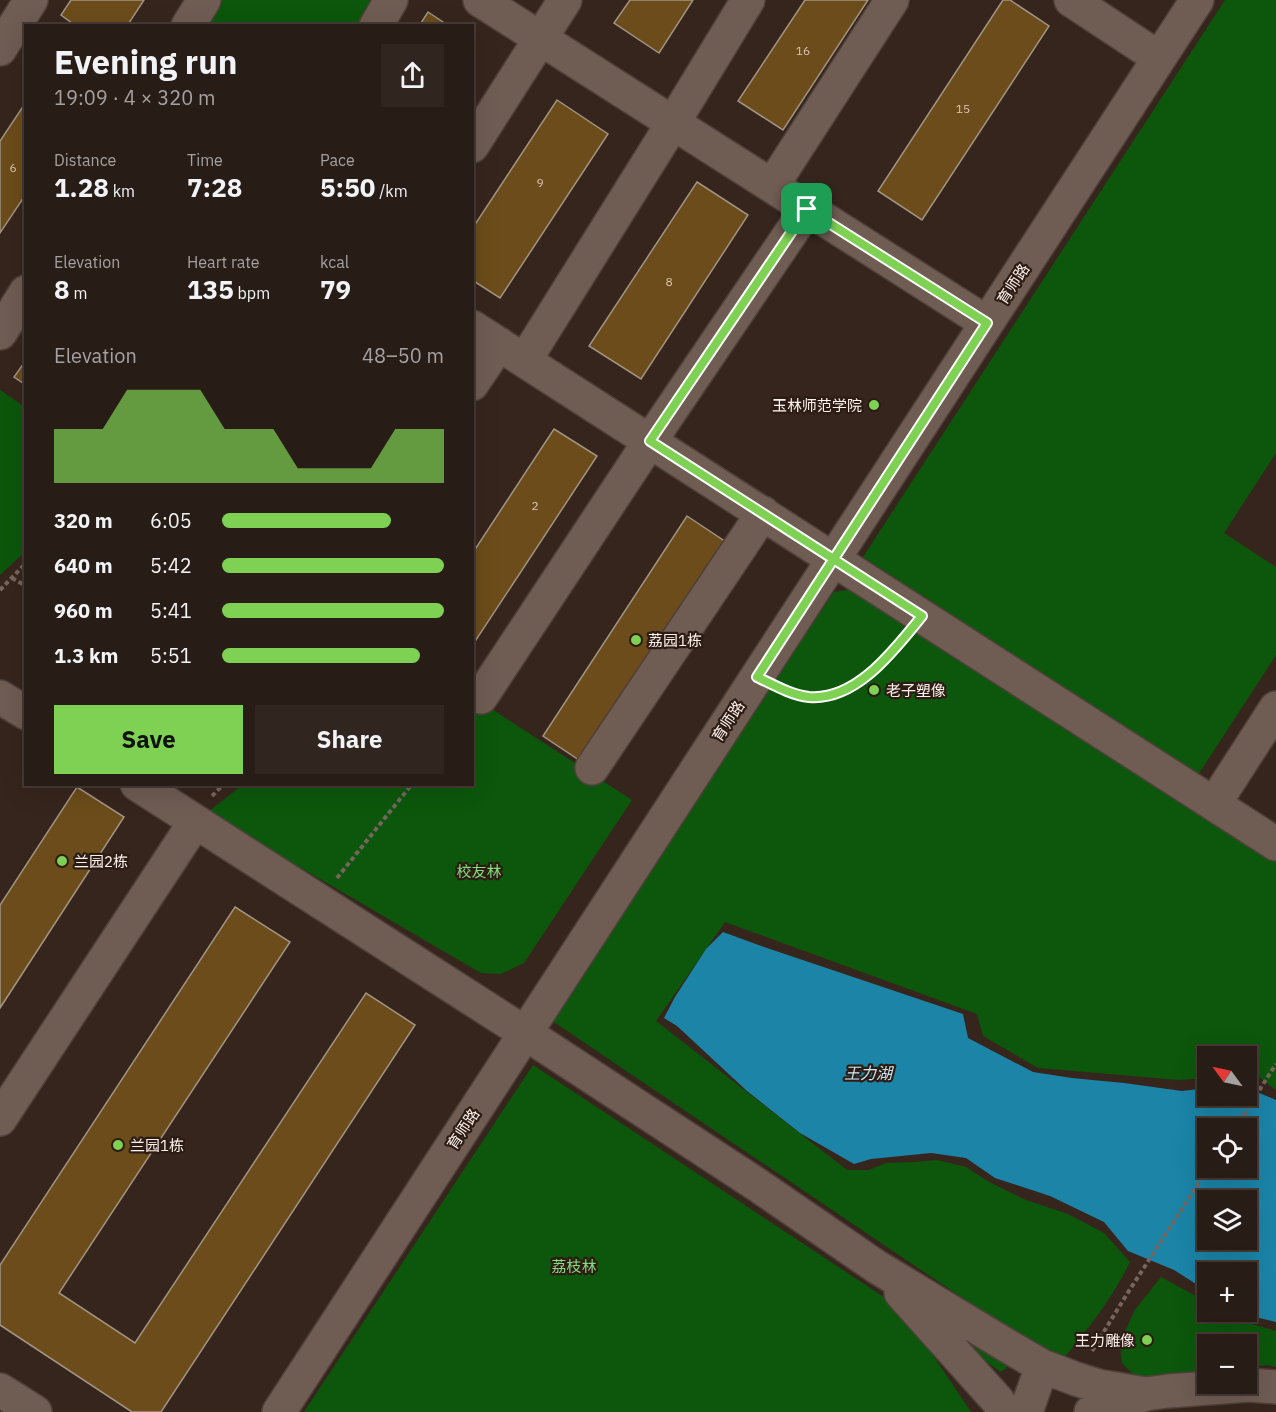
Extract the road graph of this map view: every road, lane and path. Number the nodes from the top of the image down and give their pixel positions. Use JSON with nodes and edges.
{"nodes":[{"id":1,"x":31,"y":0,"type":"edge"},
{"id":2,"x":204,"y":0,"type":"edge"},
{"id":3,"x":391,"y":0,"type":"edge"},
{"id":4,"x":480,"y":0,"type":"edge"},
{"id":5,"x":565,"y":0,"type":"edge"},
{"id":6,"x":748,"y":0,"type":"edge"},
{"id":7,"x":892,"y":0,"type":"edge"},
{"id":8,"x":1071,"y":0,"type":"edge"},
{"id":9,"x":1197,"y":0,"type":"edge"},
{"id":10,"x":189,"y":24,"type":"edge"},
{"id":11,"x":376,"y":24,"type":"edge"},
{"id":12,"x":9,"y":36,"type":"edge"},
{"id":13,"x":541,"y":39,"type":"junction"},
{"id":14,"x":1159,"y":58,"type":"junction"},
{"id":15,"x":673,"y":123,"type":"junction"},
{"id":16,"x":474,"y":143,"type":"edge"},
{"id":17,"x":772,"y":186,"type":"junction"},
{"id":18,"x":807,"y":209,"type":"junction"},
{"id":19,"x":24,"y":295,"type":"edge"},
{"id":20,"x":987,"y":323,"type":"junction"},
{"id":21,"x":0,"y":333,"type":"edge"},
{"id":22,"x":499,"y":344,"type":"edge"},
{"id":23,"x":474,"y":381,"type":"edge"},
{"id":24,"x":650,"y":441,"type":"junction"},
{"id":25,"x":763,"y":513,"type":"junction"},
{"id":26,"x":834,"y":559,"type":"junction"},
{"id":27,"x":24,"y":565,"type":"edge"},
{"id":28,"x":12,"y":578,"type":"junction"},
{"id":29,"x":24,"y":585,"type":"edge"},
{"id":30,"x":0,"y":590,"type":"edge"},
{"id":31,"x":922,"y":616,"type":"junction"},
{"id":32,"x":757,"y":677,"type":"junction"},
{"id":33,"x":0,"y":697,"type":"edge"},
{"id":34,"x":481,"y":697,"type":"dead end"},
{"id":35,"x":1276,"y":708,"type":"edge"},
{"id":36,"x":24,"y":712,"type":"edge"},
{"id":37,"x":592,"y":768,"type":"dead end"},
{"id":38,"x":140,"y":786,"type":"edge"},
{"id":39,"x":410,"y":786,"type":"edge"},
{"id":40,"x":1214,"y":804,"type":"junction"},
{"id":41,"x":195,"y":822,"type":"junction"},
{"id":42,"x":1276,"y":844,"type":"edge"},
{"id":43,"x":319,"y":901,"type":"junction"},
{"id":44,"x":525,"y":1033,"type":"junction"},
{"id":45,"x":1276,"y":1064,"type":"edge"},
{"id":46,"x":1241,"y":1118,"type":"edge"},
{"id":47,"x":0,"y":1119,"type":"edge"},
{"id":48,"x":1202,"y":1178,"type":"edge"},
{"id":49,"x":878,"y":1267,"type":"junction"},
{"id":50,"x":1042,"y":1366,"type":"junction"},
{"id":51,"x":1076,"y":1379,"type":"junction"},
{"id":52,"x":1276,"y":1387,"type":"edge"},
{"id":53,"x":0,"y":1390,"type":"edge"},
{"id":54,"x":1146,"y":1394,"type":"junction"},
{"id":55,"x":35,"y":1412,"type":"edge"},
{"id":56,"x":279,"y":1412,"type":"edge"},
{"id":57,"x":1004,"y":1412,"type":"edge"},
{"id":58,"x":1026,"y":1412,"type":"edge"},
{"id":59,"x":1091,"y":1412,"type":"edge"}],
"edges":[{"from":1,"to":12,"type":"lane"},
{"from":2,"to":10,"type":"lane"},
{"from":3,"to":11,"type":"lane"},
{"from":4,"to":13,"type":"lane"},
{"from":5,"to":13,"type":"lane"},
{"from":6,"to":15,"type":"lane"},
{"from":7,"to":17,"type":"lane"},
{"from":8,"to":14,"type":"lane"},
{"from":9,"to":14,"type":"lane","name":"育师路"},
{"from":13,"to":15,"type":"lane"},
{"from":13,"to":16,"type":"lane"},
{"from":14,"to":20,"type":"lane","name":"育师路"},
{"from":15,"to":17,"type":"lane"},
{"from":15,"to":22,"type":"lane"},
{"from":17,"to":18,"type":"lane"},
{"from":18,"to":20,"type":"lane"},
{"from":18,"to":24,"type":"lane"},
{"from":19,"to":21,"type":"lane"},
{"from":20,"to":26,"type":"lane","name":"育师路"},
{"from":22,"to":23,"type":"lane"},
{"from":22,"to":24,"type":"lane"},
{"from":24,"to":25,"type":"lane"},
{"from":24,"to":34,"type":"lane"},
{"from":25,"to":26,"type":"lane"},
{"from":25,"to":37,"type":"lane"},
{"from":26,"to":31,"type":"lane"},
{"from":26,"to":32,"type":"lane","name":"育师路"},
{"from":27,"to":28,"type":"path"},
{"from":28,"to":29,"type":"path"},
{"from":28,"to":30,"type":"path"},
{"from":31,"to":32,"type":"path"},
{"from":31,"to":40,"type":"lane"},
{"from":32,"to":44,"type":"lane","name":"育师路"},
{"from":33,"to":36,"type":"lane"},
{"from":35,"to":40,"type":"lane"},
{"from":38,"to":41,"type":"lane"},
{"from":39,"to":43,"type":"path"},
{"from":40,"to":42,"type":"lane"},
{"from":41,"to":43,"type":"lane"},
{"from":41,"to":47,"type":"lane"},
{"from":43,"to":44,"type":"lane"},
{"from":44,"to":49,"type":"lane"},
{"from":44,"to":56,"type":"lane","name":"育师路"},
{"from":45,"to":46,"type":"path"},
{"from":48,"to":51,"type":"path"},
{"from":49,"to":50,"type":"lane"},
{"from":49,"to":57,"type":"lane"},
{"from":50,"to":51,"type":"lane"},
{"from":50,"to":58,"type":"lane"},
{"from":51,"to":54,"type":"lane"},
{"from":52,"to":54,"type":"lane"},
{"from":53,"to":55,"type":"lane"},
{"from":54,"to":59,"type":"lane"}]}
